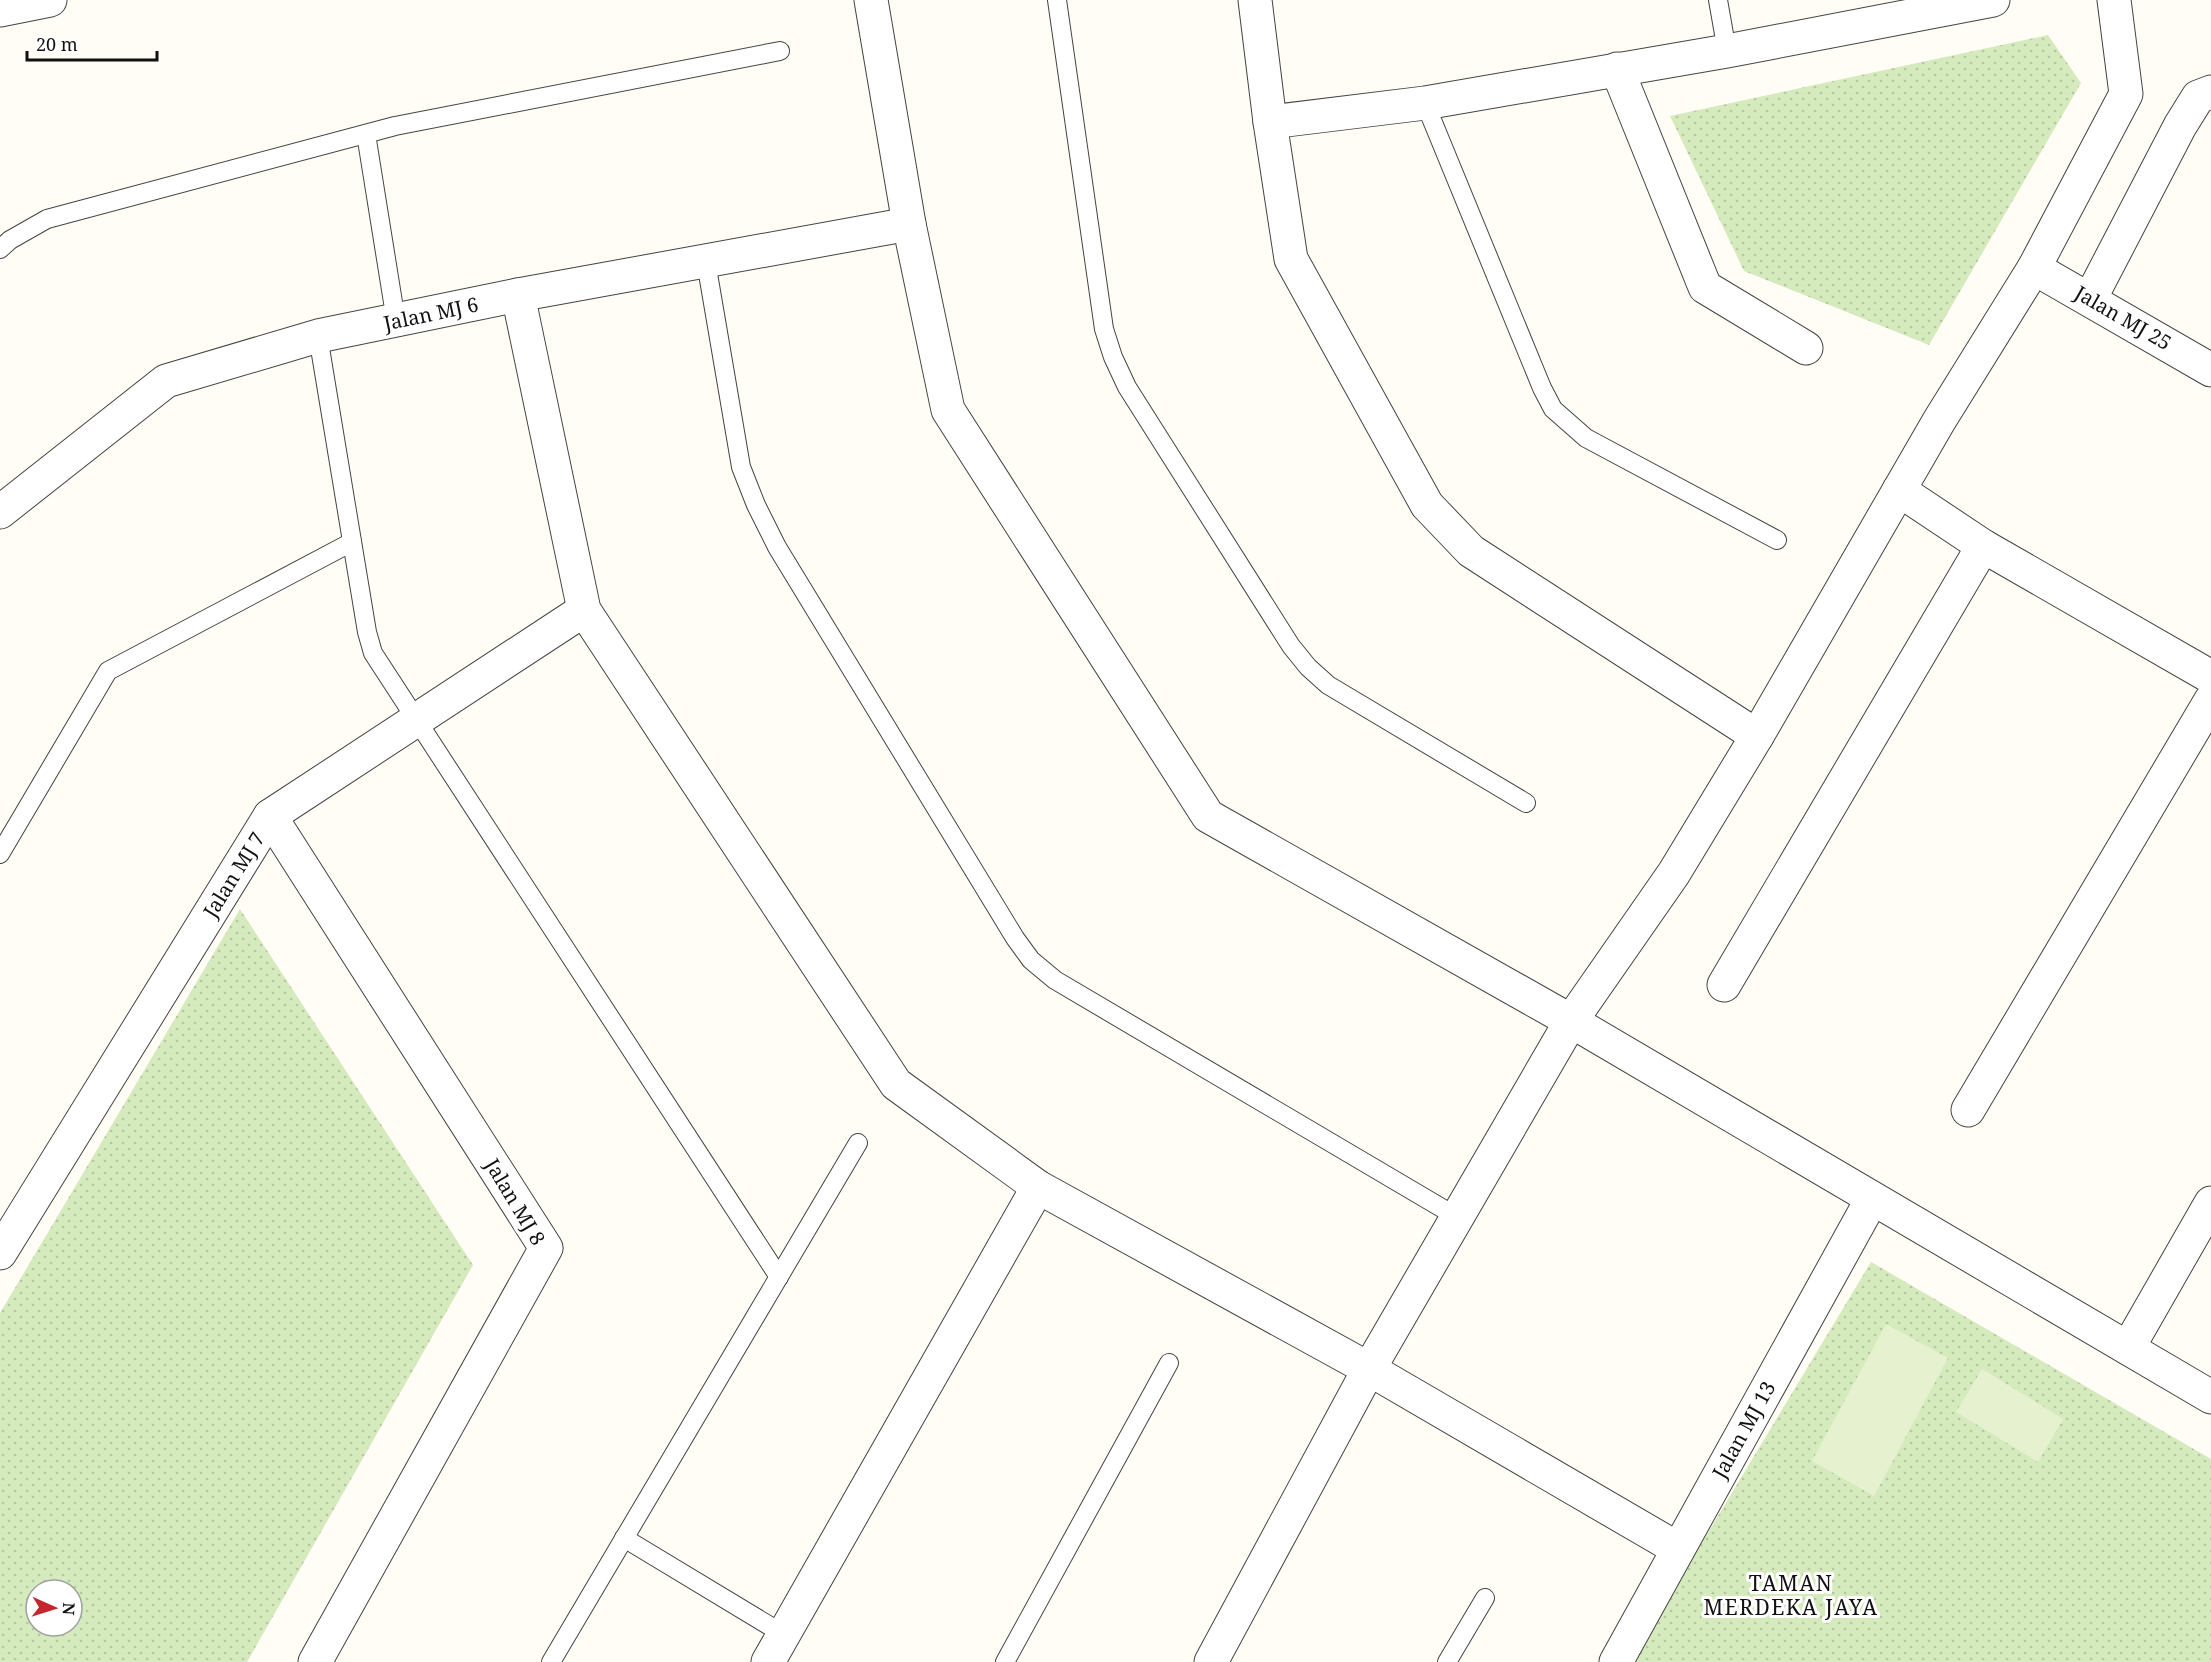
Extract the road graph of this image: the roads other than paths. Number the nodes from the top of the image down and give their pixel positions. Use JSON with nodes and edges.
{"nodes":[{"id":1,"x":50,"y":0,"type":"edge"},
{"id":2,"x":871,"y":0,"type":"edge"},
{"id":3,"x":1057,"y":0,"type":"edge"},
{"id":4,"x":1255,"y":0,"type":"edge"},
{"id":5,"x":1718,"y":0,"type":"edge"},
{"id":6,"x":1993,"y":0,"type":"edge"},
{"id":7,"x":2114,"y":0,"type":"edge"},
{"id":8,"x":0,"y":10,"type":"edge"},
{"id":9,"x":780,"y":51,"type":"dead end"},
{"id":10,"x":1727,"y":51,"type":"junction"},
{"id":11,"x":1617,"y":69,"type":"junction"},
{"id":12,"x":2211,"y":92,"type":"edge"},
{"id":13,"x":1425,"y":103,"type":"junction"},
{"id":14,"x":1270,"y":122,"type":"junction"},
{"id":15,"x":366,"y":134,"type":"junction"},
{"id":16,"x":909,"y":224,"type":"junction"},
{"id":17,"x":0,"y":249,"type":"edge"},
{"id":18,"x":706,"y":262,"type":"junction"},
{"id":19,"x":2034,"y":268,"type":"junction"},
{"id":20,"x":518,"y":295,"type":"junction"},
{"id":21,"x":2090,"y":299,"type":"junction"},
{"id":22,"x":396,"y":321,"type":"junction"},
{"id":23,"x":318,"y":336,"type":"junction"},
{"id":24,"x":1806,"y":348,"type":"dead end"},
{"id":25,"x":2211,"y":370,"type":"edge"},
{"id":26,"x":1899,"y":490,"type":"junction"},
{"id":27,"x":0,"y":512,"type":"edge"},
{"id":28,"x":1777,"y":540,"type":"dead end"},
{"id":29,"x":352,"y":542,"type":"junction"},
{"id":30,"x":1983,"y":546,"type":"junction"},
{"id":31,"x":584,"y":610,"type":"junction"},
{"id":32,"x":2211,"y":676,"type":"edge"},
{"id":33,"x":2211,"y":700,"type":"edge"},
{"id":34,"x":417,"y":722,"type":"junction"},
{"id":35,"x":1757,"y":736,"type":"junction"},
{"id":36,"x":1526,"y":803,"type":"dead end"},
{"id":37,"x":270,"y":816,"type":"junction"},
{"id":38,"x":0,"y":854,"type":"edge"},
{"id":39,"x":1724,"y":985,"type":"dead end"},
{"id":40,"x":1571,"y":1021,"type":"junction"},
{"id":41,"x":1968,"y":1110,"type":"dead end"},
{"id":42,"x":858,"y":1143,"type":"dead end"},
{"id":43,"x":1038,"y":1188,"type":"junction"},
{"id":44,"x":1872,"y":1198,"type":"junction"},
{"id":45,"x":2211,"y":1203,"type":"edge"},
{"id":46,"x":1457,"y":1217,"type":"junction"},
{"id":47,"x":0,"y":1253,"type":"edge"},
{"id":48,"x":779,"y":1277,"type":"junction"},
{"id":49,"x":2128,"y":1348,"type":"junction"},
{"id":50,"x":1169,"y":1363,"type":"dead end"},
{"id":51,"x":1369,"y":1369,"type":"junction"},
{"id":52,"x":2211,"y":1397,"type":"edge"},
{"id":53,"x":624,"y":1538,"type":"junction"},
{"id":54,"x":1678,"y":1549,"type":"junction"},
{"id":55,"x":1485,"y":1598,"type":"dead end"},
{"id":56,"x":775,"y":1648,"type":"edge"},
{"id":57,"x":315,"y":1662,"type":"edge"},
{"id":58,"x":551,"y":1662,"type":"edge"},
{"id":59,"x":1005,"y":1662,"type":"edge"},
{"id":60,"x":1211,"y":1662,"type":"edge"},
{"id":61,"x":1447,"y":1662,"type":"edge"},
{"id":62,"x":1616,"y":1662,"type":"edge"}],
"edges":[{"from":1,"to":8,"type":"street"},
{"from":2,"to":16,"type":"street"},
{"from":3,"to":36,"type":"lane"},
{"from":4,"to":14,"type":"street"},
{"from":5,"to":10,"type":"lane"},
{"from":6,"to":10,"type":"street"},
{"from":7,"to":19,"type":"street"},
{"from":9,"to":15,"type":"lane"},
{"from":10,"to":11,"type":"street"},
{"from":11,"to":13,"type":"street"},
{"from":11,"to":24,"type":"street"},
{"from":12,"to":21,"type":"street"},
{"from":13,"to":14,"type":"street"},
{"from":13,"to":28,"type":"lane"},
{"from":14,"to":35,"type":"street"},
{"from":15,"to":17,"type":"lane"},
{"from":15,"to":22,"type":"lane"},
{"from":16,"to":18,"type":"street","name":"Jalan MJ 6"},
{"from":16,"to":40,"type":"street"},
{"from":18,"to":20,"type":"street","name":"Jalan MJ 6"},
{"from":18,"to":46,"type":"lane"},
{"from":19,"to":21,"type":"street","name":"Jalan MJ 25"},
{"from":19,"to":26,"type":"street"},
{"from":20,"to":22,"type":"street","name":"Jalan MJ 6"},
{"from":20,"to":31,"type":"street"},
{"from":21,"to":25,"type":"street","name":"Jalan MJ 25"},
{"from":22,"to":23,"type":"street","name":"Jalan MJ 6"},
{"from":23,"to":27,"type":"street","name":"Jalan MJ 6"},
{"from":23,"to":29,"type":"lane"},
{"from":26,"to":30,"type":"street"},
{"from":26,"to":35,"type":"street"},
{"from":29,"to":34,"type":"lane"},
{"from":29,"to":38,"type":"lane"},
{"from":30,"to":32,"type":"street"},
{"from":30,"to":39,"type":"street"},
{"from":31,"to":34,"type":"street","name":"Jalan MJ 7"},
{"from":31,"to":43,"type":"street"},
{"from":33,"to":41,"type":"street"},
{"from":34,"to":37,"type":"street","name":"Jalan MJ 7"},
{"from":34,"to":48,"type":"lane"},
{"from":35,"to":40,"type":"street"},
{"from":37,"to":47,"type":"street","name":"Jalan MJ 7"},
{"from":37,"to":57,"type":"street","name":"Jalan MJ 8"},
{"from":40,"to":44,"type":"street"},
{"from":40,"to":46,"type":"street"},
{"from":42,"to":48,"type":"lane"},
{"from":43,"to":51,"type":"street"},
{"from":43,"to":56,"type":"street"},
{"from":44,"to":49,"type":"street"},
{"from":44,"to":54,"type":"street","name":"Jalan MJ 13"},
{"from":45,"to":49,"type":"street"},
{"from":46,"to":51,"type":"street"},
{"from":48,"to":53,"type":"lane"},
{"from":49,"to":52,"type":"street"},
{"from":50,"to":59,"type":"lane"},
{"from":51,"to":54,"type":"street"},
{"from":51,"to":60,"type":"street"},
{"from":53,"to":56,"type":"lane"},
{"from":53,"to":58,"type":"lane"},
{"from":54,"to":62,"type":"street","name":"Jalan MJ 13"},
{"from":55,"to":61,"type":"lane"}]}
